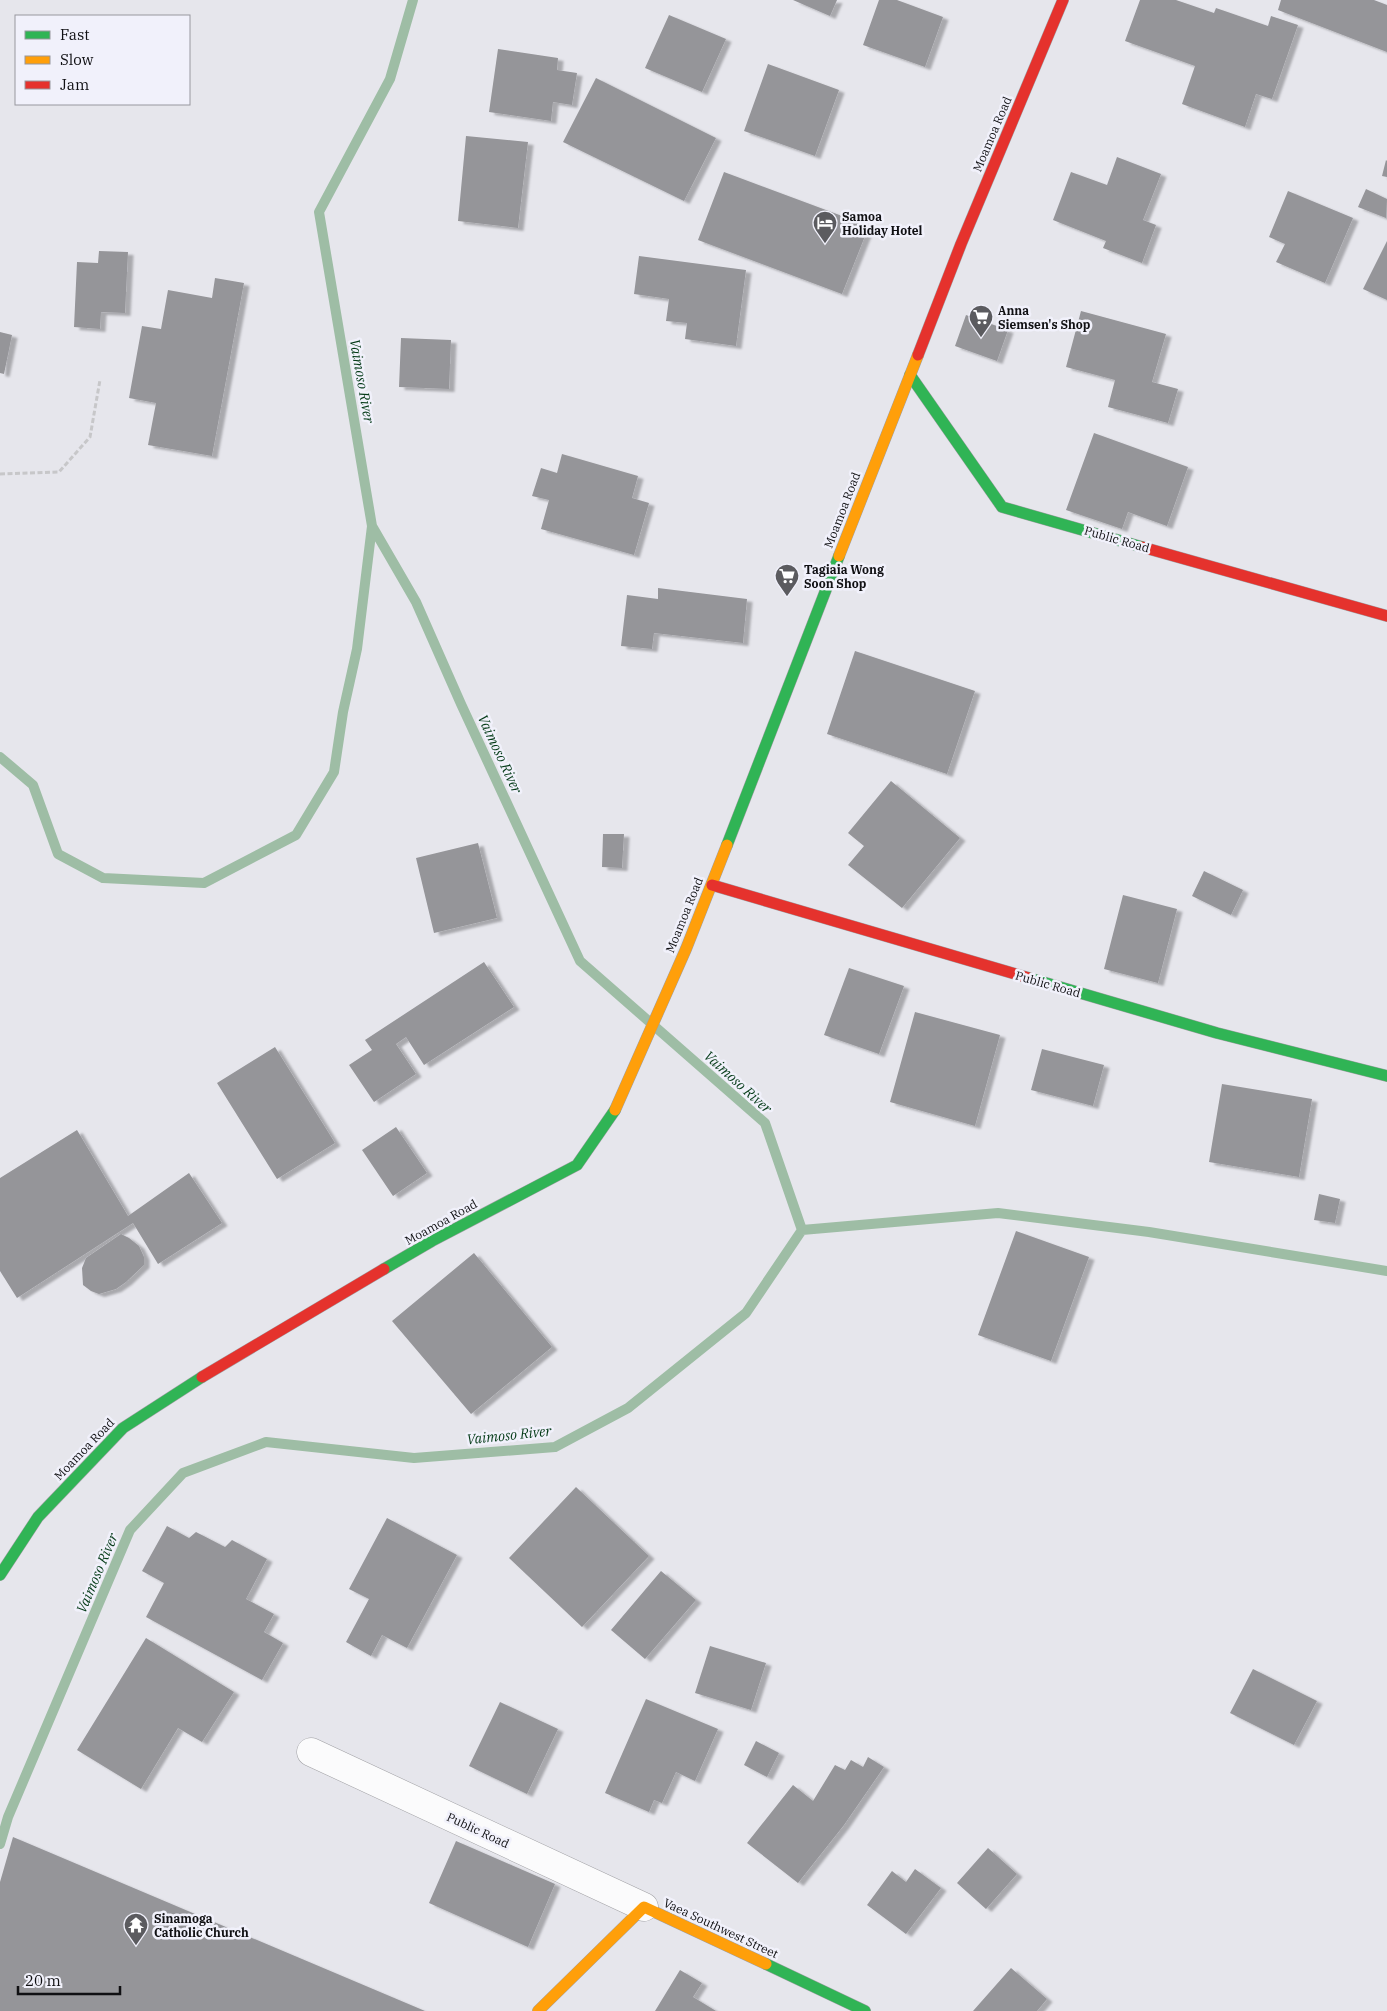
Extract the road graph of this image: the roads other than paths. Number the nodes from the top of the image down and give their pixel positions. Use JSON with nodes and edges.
{"nodes":[{"id":1,"x":1063,"y":0,"type":"edge"},
{"id":2,"x":910,"y":375,"type":"junction"},
{"id":3,"x":1387,"y":616,"type":"edge"},
{"id":4,"x":712,"y":885,"type":"junction"},
{"id":5,"x":1387,"y":1076,"type":"edge"},
{"id":6,"x":0,"y":1575,"type":"edge"},
{"id":7,"x":311,"y":1752,"type":"dead end"},
{"id":8,"x":644,"y":1907,"type":"junction"},
{"id":9,"x":538,"y":2011,"type":"edge"},
{"id":10,"x":865,"y":2011,"type":"edge"}],
"edges":[{"from":1,"to":2,"type":"street","name":"Moamoa Road"},
{"from":2,"to":3,"type":"street","name":"Public Road"},
{"from":2,"to":4,"type":"street","name":"Moamoa Road"},
{"from":4,"to":5,"type":"street","name":"Public Road"},
{"from":4,"to":6,"type":"street","name":"Moamoa Road"},
{"from":7,"to":8,"type":"street","name":"Public Road"},
{"from":8,"to":9,"type":"street","name":"Vaea Southwest Street"},
{"from":8,"to":10,"type":"street","name":"Vaea Southwest Street"}]}
